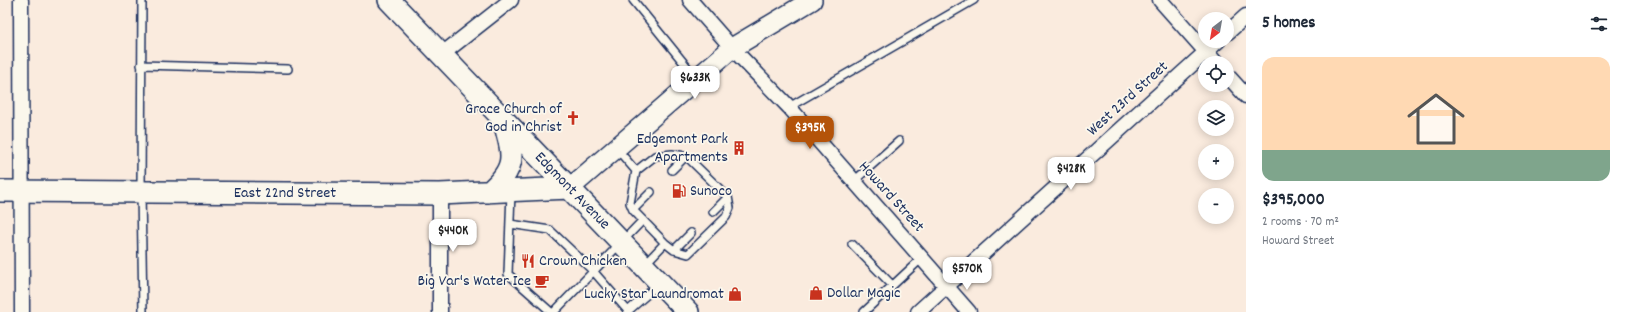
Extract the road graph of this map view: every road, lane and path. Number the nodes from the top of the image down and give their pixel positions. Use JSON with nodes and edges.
{"nodes":[{"id":1,"x":21,"y":0,"type":"edge"},
{"id":2,"x":142,"y":0,"type":"edge"},
{"id":3,"x":389,"y":0,"type":"edge"},
{"id":4,"x":511,"y":0,"type":"edge"},
{"id":5,"x":633,"y":0,"type":"edge"},
{"id":6,"x":690,"y":0,"type":"edge"},
{"id":7,"x":812,"y":0,"type":"edge"},
{"id":8,"x":974,"y":0,"type":"edge"},
{"id":9,"x":1160,"y":0,"type":"edge"},
{"id":10,"x":1246,"y":16,"type":"edge"},
{"id":11,"x":1234,"y":27,"type":"edge"},
{"id":12,"x":732,"y":48,"type":"junction"},
{"id":13,"x":1210,"y":48,"type":"edge"},
{"id":14,"x":1206,"y":52,"type":"junction"},
{"id":15,"x":441,"y":55,"type":"junction"},
{"id":16,"x":1210,"y":56,"type":"edge"},
{"id":17,"x":141,"y":65,"type":"junction"},
{"id":18,"x":288,"y":69,"type":"dead end"},
{"id":19,"x":696,"y":78,"type":"junction"},
{"id":20,"x":1234,"y":83,"type":"edge"},
{"id":21,"x":1246,"y":96,"type":"edge"},
{"id":22,"x":789,"y":107,"type":"junction"},
{"id":23,"x":503,"y":119,"type":"junction"},
{"id":24,"x":899,"y":141,"type":"dead end"},
{"id":25,"x":616,"y":148,"type":"junction"},
{"id":26,"x":686,"y":156,"type":"junction"},
{"id":27,"x":636,"y":170,"type":"junction"},
{"id":28,"x":672,"y":170,"type":"dead end"},
{"id":29,"x":854,"y":181,"type":"junction"},
{"id":30,"x":570,"y":188,"type":"junction"},
{"id":31,"x":22,"y":190,"type":"junction"},
{"id":32,"x":0,"y":191,"type":"edge"},
{"id":33,"x":511,"y":191,"type":"junction"},
{"id":34,"x":141,"y":192,"type":"junction"},
{"id":35,"x":489,"y":192,"type":"junction"},
{"id":36,"x":651,"y":192,"type":"dead end"},
{"id":37,"x":440,"y":194,"type":"junction"},
{"id":38,"x":728,"y":197,"type":"junction"},
{"id":39,"x":633,"y":210,"type":"junction"},
{"id":40,"x":713,"y":212,"type":"dead end"},
{"id":41,"x":643,"y":220,"type":"junction"},
{"id":42,"x":510,"y":224,"type":"junction"},
{"id":43,"x":691,"y":233,"type":"dead end"},
{"id":44,"x":622,"y":243,"type":"junction"},
{"id":45,"x":665,"y":244,"type":"junction"},
{"id":46,"x":852,"y":244,"type":"dead end"},
{"id":47,"x":674,"y":250,"type":"junction"},
{"id":48,"x":922,"y":258,"type":"junction"},
{"id":49,"x":644,"y":266,"type":"junction"},
{"id":50,"x":594,"y":272,"type":"junction"},
{"id":51,"x":660,"y":283,"type":"junction"},
{"id":52,"x":892,"y":285,"type":"junction"},
{"id":53,"x":946,"y":287,"type":"junction"},
{"id":54,"x":22,"y":312,"type":"edge"},
{"id":55,"x":143,"y":312,"type":"edge"},
{"id":56,"x":440,"y":312,"type":"edge"},
{"id":57,"x":551,"y":312,"type":"edge"},
{"id":58,"x":554,"y":312,"type":"edge"},
{"id":59,"x":688,"y":312,"type":"edge"},
{"id":60,"x":864,"y":312,"type":"edge"},
{"id":61,"x":918,"y":312,"type":"edge"},
{"id":62,"x":969,"y":312,"type":"edge"}],
"edges":[{"from":1,"to":31,"type":"street"},
{"from":2,"to":17,"type":"lane"},
{"from":3,"to":15,"type":"main road","name":"Edgmont Avenue"},
{"from":4,"to":15,"type":"street"},
{"from":5,"to":19,"type":"lane"},
{"from":6,"to":12,"type":"street","name":"Howard Street"},
{"from":7,"to":12,"type":"street"},
{"from":8,"to":22,"type":"lane"},
{"from":9,"to":14,"type":"street"},
{"from":10,"to":11,"type":"street"},
{"from":12,"to":19,"type":"street"},
{"from":12,"to":22,"type":"street","name":"Howard Street"},
{"from":13,"to":14,"type":"street","name":"West 23rd Street"},
{"from":14,"to":16,"type":"street"},
{"from":14,"to":53,"type":"street","name":"West 23rd Street"},
{"from":15,"to":23,"type":"main road","name":"Edgmont Avenue"},
{"from":17,"to":18,"type":"lane"},
{"from":17,"to":34,"type":"lane"},
{"from":19,"to":25,"type":"street"},
{"from":20,"to":21,"type":"street"},
{"from":22,"to":29,"type":"street","name":"Howard Street"},
{"from":23,"to":30,"type":"main road","name":"Edgmont Avenue"},
{"from":23,"to":35,"type":"main road"},
{"from":24,"to":29,"type":"lane"},
{"from":25,"to":27,"type":"lane"},
{"from":25,"to":30,"type":"street"},
{"from":26,"to":27,"type":"lane"},
{"from":26,"to":28,"type":"lane"},
{"from":26,"to":38,"type":"lane"},
{"from":27,"to":39,"type":"lane"},
{"from":29,"to":48,"type":"street","name":"Howard Street"},
{"from":30,"to":33,"type":"main road","name":"East 22nd Street"},
{"from":30,"to":44,"type":"main road","name":"Edgmont Avenue"},
{"from":31,"to":32,"type":"main road","name":"East 22nd Street"},
{"from":31,"to":34,"type":"main road","name":"East 22nd Street"},
{"from":31,"to":54,"type":"street"},
{"from":33,"to":35,"type":"main road","name":"East 22nd Street"},
{"from":33,"to":42,"type":"lane"},
{"from":34,"to":37,"type":"main road","name":"East 22nd Street"},
{"from":34,"to":55,"type":"lane"},
{"from":35,"to":37,"type":"main road","name":"East 22nd Street"},
{"from":36,"to":39,"type":"lane"},
{"from":37,"to":56,"type":"street"},
{"from":38,"to":40,"type":"lane"},
{"from":38,"to":47,"type":"lane"},
{"from":39,"to":41,"type":"lane"},
{"from":41,"to":44,"type":"lane"},
{"from":41,"to":45,"type":"lane"},
{"from":42,"to":50,"type":"lane"},
{"from":42,"to":57,"type":"lane"},
{"from":43,"to":47,"type":"lane"},
{"from":44,"to":49,"type":"main road","name":"Edgmont Avenue"},
{"from":44,"to":50,"type":"lane"},
{"from":45,"to":47,"type":"lane"},
{"from":45,"to":49,"type":"lane"},
{"from":46,"to":52,"type":"lane"},
{"from":48,"to":52,"type":"lane"},
{"from":48,"to":53,"type":"street","name":"Howard Street"},
{"from":49,"to":51,"type":"main road","name":"Edgmont Avenue"},
{"from":50,"to":51,"type":"lane"},
{"from":50,"to":58,"type":"lane"},
{"from":51,"to":59,"type":"main road","name":"Edgmont Avenue"},
{"from":52,"to":60,"type":"lane"},
{"from":53,"to":61,"type":"street","name":"West 23rd Street"},
{"from":53,"to":62,"type":"street","name":"Howard Street"}]}
